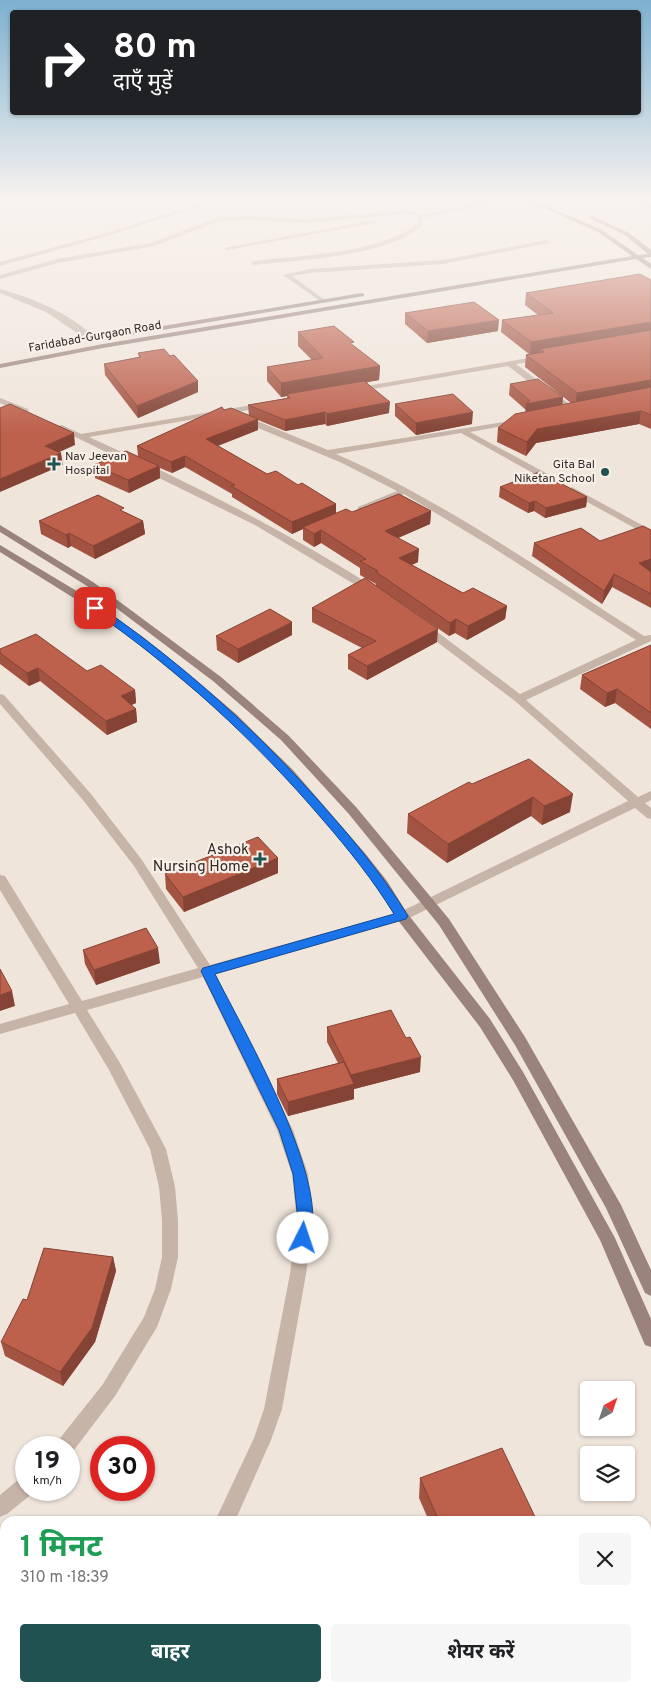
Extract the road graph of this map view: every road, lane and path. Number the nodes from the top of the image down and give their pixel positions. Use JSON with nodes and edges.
{"nodes":[{"id":1,"x":287,"y":277,"type":"edge"},
{"id":2,"x":489,"y":277,"type":"edge"},
{"id":3,"x":524,"y":277,"type":"edge"},
{"id":4,"x":0,"y":291,"type":"edge"},
{"id":5,"x":323,"y":302,"type":"junction"},
{"id":6,"x":92,"y":339,"type":"junction"},
{"id":7,"x":82,"y":341,"type":"dead end"},
{"id":8,"x":55,"y":347,"type":"dead end"},
{"id":9,"x":547,"y":357,"type":"edge"},
{"id":10,"x":0,"y":358,"type":"edge"},
{"id":11,"x":509,"y":363,"type":"junction"},
{"id":12,"x":0,"y":366,"type":"edge"},
{"id":13,"x":342,"y":392,"type":"edge"},
{"id":14,"x":0,"y":400,"type":"edge"},
{"id":15,"x":274,"y":404,"type":"edge"},
{"id":16,"x":582,"y":410,"type":"edge"},
{"id":17,"x":226,"y":412,"type":"junction"},
{"id":18,"x":36,"y":416,"type":"edge"},
{"id":19,"x":527,"y":420,"type":"edge"},
{"id":20,"x":54,"y":424,"type":"edge"},
{"id":21,"x":464,"y":432,"type":"junction"},
{"id":22,"x":81,"y":437,"type":"junction"},
{"id":23,"x":327,"y":453,"type":"junction"},
{"id":24,"x":404,"y":491,"type":"junction"},
{"id":25,"x":351,"y":513,"type":"edge"},
{"id":26,"x":0,"y":528,"type":"edge"},
{"id":27,"x":651,"y":534,"type":"edge"},
{"id":28,"x":0,"y":548,"type":"edge"},
{"id":29,"x":381,"y":597,"type":"edge"},
{"id":30,"x":419,"y":623,"type":"edge"},
{"id":31,"x":647,"y":639,"type":"edge"},
{"id":32,"x":0,"y":697,"type":"edge"},
{"id":33,"x":520,"y":699,"type":"junction"},
{"id":34,"x":651,"y":795,"type":"edge"},
{"id":35,"x":637,"y":802,"type":"junction"},
{"id":36,"x":651,"y":815,"type":"edge"},
{"id":37,"x":0,"y":879,"type":"edge"},
{"id":38,"x":430,"y":904,"type":"junction"},
{"id":39,"x":402,"y":916,"type":"junction"},
{"id":40,"x":207,"y":971,"type":"junction"},
{"id":41,"x":79,"y":1006,"type":"junction"},
{"id":42,"x":0,"y":1029,"type":"edge"},
{"id":43,"x":651,"y":1288,"type":"edge"},
{"id":44,"x":651,"y":1339,"type":"edge"},
{"id":45,"x":73,"y":1436,"type":"edge"},
{"id":46,"x":15,"y":1495,"type":"edge"},
{"id":47,"x":0,"y":1507,"type":"edge"},
{"id":48,"x":227,"y":1516,"type":"edge"}],
"edges":[{"from":1,"to":5,"type":"street"},
{"from":2,"to":5,"type":"main road","name":"Faridabad-Gurgaon Road"},
{"from":3,"to":12,"type":"main road","name":"Faridabad-Gurgaon Road"},
{"from":4,"to":6,"type":"street"},
{"from":5,"to":6,"type":"main road","name":"Faridabad-Gurgaon Road"},
{"from":6,"to":7,"type":"main road","name":"Faridabad-Gurgaon Road"},
{"from":8,"to":10,"type":"main road","name":"Faridabad-Gurgaon Road"},
{"from":9,"to":11,"type":"street"},
{"from":11,"to":13,"type":"street"},
{"from":11,"to":16,"type":"street"},
{"from":14,"to":18,"type":"street"},
{"from":15,"to":17,"type":"street"},
{"from":17,"to":22,"type":"street"},
{"from":17,"to":23,"type":"street"},
{"from":19,"to":21,"type":"street"},
{"from":20,"to":22,"type":"street"},
{"from":21,"to":23,"type":"street"},
{"from":21,"to":27,"type":"street"},
{"from":22,"to":29,"type":"street"},
{"from":23,"to":24,"type":"street"},
{"from":24,"to":25,"type":"street"},
{"from":24,"to":31,"type":"street"},
{"from":26,"to":38,"type":"main road"},
{"from":28,"to":39,"type":"main road"},
{"from":30,"to":33,"type":"street"},
{"from":31,"to":33,"type":"street"},
{"from":32,"to":40,"type":"street"},
{"from":33,"to":35,"type":"street"},
{"from":34,"to":35,"type":"street"},
{"from":35,"to":36,"type":"street"},
{"from":35,"to":38,"type":"street"},
{"from":37,"to":41,"type":"street"},
{"from":38,"to":39,"type":"street"},
{"from":38,"to":43,"type":"main road"},
{"from":39,"to":40,"type":"street"},
{"from":39,"to":44,"type":"main road"},
{"from":40,"to":41,"type":"street"},
{"from":40,"to":48,"type":"street"},
{"from":41,"to":42,"type":"street"},
{"from":41,"to":45,"type":"street"},
{"from":46,"to":47,"type":"street"}]}
